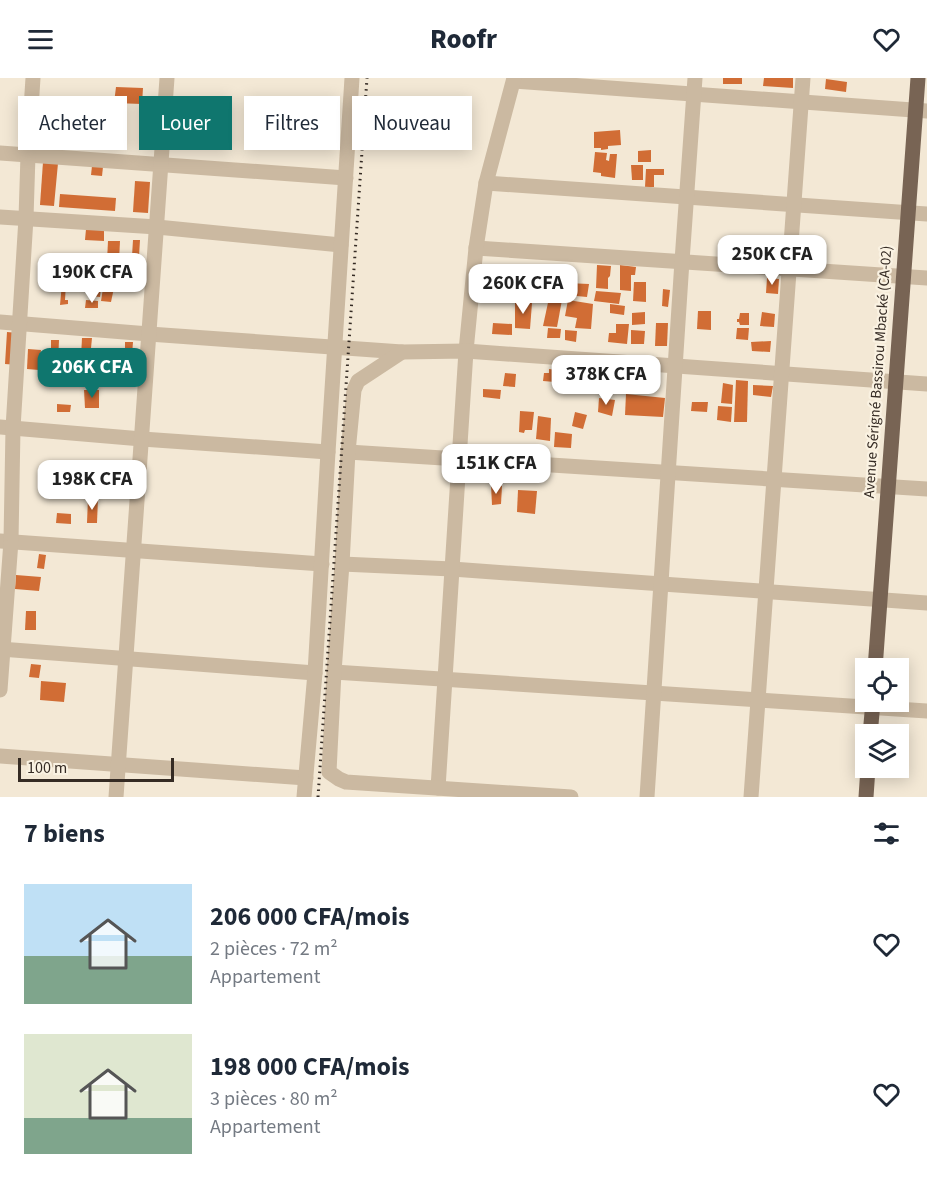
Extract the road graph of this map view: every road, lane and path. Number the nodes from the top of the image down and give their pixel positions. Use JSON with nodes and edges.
{"nodes":[{"id":1,"x":33,"y":78,"type":"edge"},
{"id":2,"x":167,"y":78,"type":"edge"},
{"id":3,"x":352,"y":78,"type":"edge"},
{"id":4,"x":695,"y":78,"type":"edge"},
{"id":5,"x":803,"y":78,"type":"edge"},
{"id":6,"x":918,"y":78,"type":"edge"},
{"id":7,"x":514,"y":79,"type":"edge"},
{"id":8,"x":694,"y":94,"type":"junction"},
{"id":9,"x":801,"y":102,"type":"junction"},
{"id":10,"x":921,"y":111,"type":"edge"},
{"id":11,"x":0,"y":153,"type":"edge"},
{"id":12,"x":28,"y":155,"type":"junction"},
{"id":13,"x":161,"y":165,"type":"junction"},
{"id":14,"x":346,"y":178,"type":"junction"},
{"id":15,"x":486,"y":183,"type":"junction"},
{"id":16,"x":687,"y":197,"type":"junction"},
{"id":17,"x":794,"y":205,"type":"junction"},
{"id":18,"x":908,"y":213,"type":"junction"},
{"id":19,"x":927,"y":214,"type":"edge"},
{"id":20,"x":0,"y":217,"type":"edge"},
{"id":21,"x":26,"y":218,"type":"junction"},
{"id":22,"x":157,"y":227,"type":"junction"},
{"id":23,"x":341,"y":245,"type":"junction"},
{"id":24,"x":476,"y":248,"type":"junction"},
{"id":25,"x":682,"y":261,"type":"junction"},
{"id":26,"x":788,"y":269,"type":"junction"},
{"id":27,"x":903,"y":277,"type":"junction"},
{"id":28,"x":927,"y":278,"type":"edge"},
{"id":29,"x":0,"y":322,"type":"edge"},
{"id":30,"x":20,"y":323,"type":"junction"},
{"id":31,"x":149,"y":334,"type":"junction"},
{"id":32,"x":334,"y":347,"type":"junction"},
{"id":33,"x":466,"y":351,"type":"junction"},
{"id":34,"x":402,"y":352,"type":"junction"},
{"id":35,"x":676,"y":366,"type":"junction"},
{"id":36,"x":782,"y":374,"type":"junction"},
{"id":37,"x":896,"y":382,"type":"junction"},
{"id":38,"x":927,"y":384,"type":"edge"},
{"id":39,"x":6,"y":427,"type":"edge"},
{"id":40,"x":142,"y":439,"type":"junction"},
{"id":41,"x":328,"y":452,"type":"junction"},
{"id":42,"x":348,"y":452,"type":"junction"},
{"id":43,"x":459,"y":459,"type":"junction"},
{"id":44,"x":669,"y":472,"type":"junction"},
{"id":45,"x":774,"y":479,"type":"junction"},
{"id":46,"x":888,"y":486,"type":"junction"},
{"id":47,"x":927,"y":489,"type":"edge"},
{"id":48,"x":5,"y":541,"type":"edge"},
{"id":49,"x":134,"y":552,"type":"junction"},
{"id":50,"x":322,"y":564,"type":"junction"},
{"id":51,"x":342,"y":564,"type":"junction"},
{"id":52,"x":452,"y":569,"type":"junction"},
{"id":53,"x":661,"y":584,"type":"junction"},
{"id":54,"x":766,"y":591,"type":"junction"},
{"id":55,"x":880,"y":600,"type":"junction"},
{"id":56,"x":927,"y":603,"type":"edge"},
{"id":57,"x":2,"y":649,"type":"edge"},
{"id":58,"x":876,"y":658,"type":"edge"},
{"id":59,"x":126,"y":660,"type":"junction"},
{"id":60,"x":334,"y":672,"type":"junction"},
{"id":61,"x":315,"y":673,"type":"junction"},
{"id":62,"x":445,"y":678,"type":"junction"},
{"id":63,"x":0,"y":690,"type":"edge"},
{"id":64,"x":654,"y":692,"type":"junction"},
{"id":65,"x":758,"y":700,"type":"junction"},
{"id":66,"x":855,"y":704,"type":"edge"},
{"id":67,"x":909,"y":709,"type":"edge"},
{"id":68,"x":927,"y":711,"type":"edge"},
{"id":69,"x":0,"y":756,"type":"edge"},
{"id":70,"x":119,"y":765,"type":"junction"},
{"id":71,"x":306,"y":778,"type":"junction"},
{"id":72,"x":867,"y":778,"type":"edge"},
{"id":73,"x":438,"y":788,"type":"junction"},
{"id":74,"x":117,"y":797,"type":"edge"},
{"id":75,"x":304,"y":797,"type":"edge"},
{"id":76,"x":571,"y":797,"type":"edge"},
{"id":77,"x":647,"y":797,"type":"edge"},
{"id":78,"x":752,"y":797,"type":"edge"},
{"id":79,"x":866,"y":797,"type":"edge"}],
"edges":[{"from":1,"to":12,"type":"street"},
{"from":2,"to":13,"type":"street"},
{"from":3,"to":14,"type":"street"},
{"from":4,"to":8,"type":"street"},
{"from":5,"to":9,"type":"street"},
{"from":6,"to":10,"type":"main road","name":"Avenue Sérigné Bassirou Mbacké (CA-02)"},
{"from":7,"to":8,"type":"street"},
{"from":7,"to":15,"type":"street"},
{"from":8,"to":9,"type":"street"},
{"from":8,"to":16,"type":"street"},
{"from":9,"to":10,"type":"street"},
{"from":9,"to":17,"type":"street"},
{"from":10,"to":18,"type":"main road","name":"Avenue Sérigné Bassirou Mbacké (CA-02)"},
{"from":11,"to":12,"type":"street"},
{"from":12,"to":13,"type":"street"},
{"from":12,"to":21,"type":"street"},
{"from":13,"to":14,"type":"street"},
{"from":13,"to":22,"type":"street"},
{"from":14,"to":23,"type":"street"},
{"from":15,"to":16,"type":"street"},
{"from":15,"to":24,"type":"street"},
{"from":16,"to":17,"type":"street"},
{"from":16,"to":25,"type":"street"},
{"from":17,"to":18,"type":"street"},
{"from":17,"to":26,"type":"street"},
{"from":18,"to":19,"type":"street"},
{"from":18,"to":27,"type":"main road","name":"Avenue Sérigné Bassirou Mbacké (CA-02)"},
{"from":20,"to":21,"type":"street"},
{"from":21,"to":22,"type":"street"},
{"from":21,"to":30,"type":"street"},
{"from":22,"to":23,"type":"street"},
{"from":22,"to":31,"type":"street"},
{"from":23,"to":32,"type":"street"},
{"from":24,"to":25,"type":"street"},
{"from":24,"to":33,"type":"street"},
{"from":25,"to":26,"type":"street"},
{"from":25,"to":35,"type":"street"},
{"from":26,"to":27,"type":"street"},
{"from":26,"to":36,"type":"street"},
{"from":27,"to":28,"type":"street"},
{"from":27,"to":37,"type":"main road","name":"Avenue Sérigné Bassirou Mbacké (CA-02)"},
{"from":29,"to":30,"type":"street"},
{"from":30,"to":31,"type":"street"},
{"from":30,"to":39,"type":"street"},
{"from":31,"to":32,"type":"street"},
{"from":31,"to":40,"type":"street"},
{"from":32,"to":34,"type":"street"},
{"from":32,"to":41,"type":"street"},
{"from":33,"to":34,"type":"street"},
{"from":33,"to":35,"type":"street"},
{"from":33,"to":43,"type":"street"},
{"from":34,"to":42,"type":"street"},
{"from":35,"to":36,"type":"street"},
{"from":35,"to":44,"type":"street"},
{"from":36,"to":37,"type":"street"},
{"from":36,"to":45,"type":"street"},
{"from":37,"to":38,"type":"street"},
{"from":37,"to":46,"type":"main road","name":"Avenue Sérigné Bassirou Mbacké (CA-02)"},
{"from":39,"to":40,"type":"street"},
{"from":39,"to":48,"type":"street"},
{"from":40,"to":41,"type":"street"},
{"from":40,"to":49,"type":"street"},
{"from":41,"to":50,"type":"street"},
{"from":42,"to":43,"type":"street"},
{"from":42,"to":51,"type":"street"},
{"from":43,"to":44,"type":"street"},
{"from":43,"to":52,"type":"street"},
{"from":44,"to":45,"type":"street"},
{"from":44,"to":53,"type":"street"},
{"from":45,"to":46,"type":"street"},
{"from":45,"to":54,"type":"street"},
{"from":46,"to":47,"type":"street"},
{"from":46,"to":55,"type":"main road","name":"Avenue Sérigné Bassirou Mbacké (CA-02)"},
{"from":48,"to":49,"type":"street"},
{"from":48,"to":57,"type":"street"},
{"from":49,"to":50,"type":"street"},
{"from":49,"to":59,"type":"street"},
{"from":50,"to":61,"type":"street"},
{"from":51,"to":52,"type":"street"},
{"from":51,"to":60,"type":"street"},
{"from":52,"to":53,"type":"street"},
{"from":52,"to":62,"type":"street"},
{"from":53,"to":54,"type":"street"},
{"from":53,"to":64,"type":"street"},
{"from":54,"to":55,"type":"street"},
{"from":54,"to":65,"type":"street"},
{"from":55,"to":56,"type":"street"},
{"from":55,"to":58,"type":"main road","name":"Avenue Sérigné Bassirou Mbacké (CA-02)"},
{"from":57,"to":59,"type":"street"},
{"from":57,"to":63,"type":"street"},
{"from":59,"to":61,"type":"street"},
{"from":59,"to":70,"type":"street"},
{"from":60,"to":62,"type":"street"},
{"from":60,"to":73,"type":"street"},
{"from":61,"to":71,"type":"street"},
{"from":62,"to":64,"type":"street"},
{"from":62,"to":73,"type":"street"},
{"from":64,"to":65,"type":"street"},
{"from":64,"to":77,"type":"street"},
{"from":65,"to":66,"type":"street"},
{"from":65,"to":78,"type":"street"},
{"from":67,"to":68,"type":"street"},
{"from":69,"to":70,"type":"street"},
{"from":70,"to":71,"type":"street"},
{"from":70,"to":74,"type":"street"},
{"from":71,"to":75,"type":"street"},
{"from":72,"to":79,"type":"main road"},
{"from":73,"to":76,"type":"street"}]}
